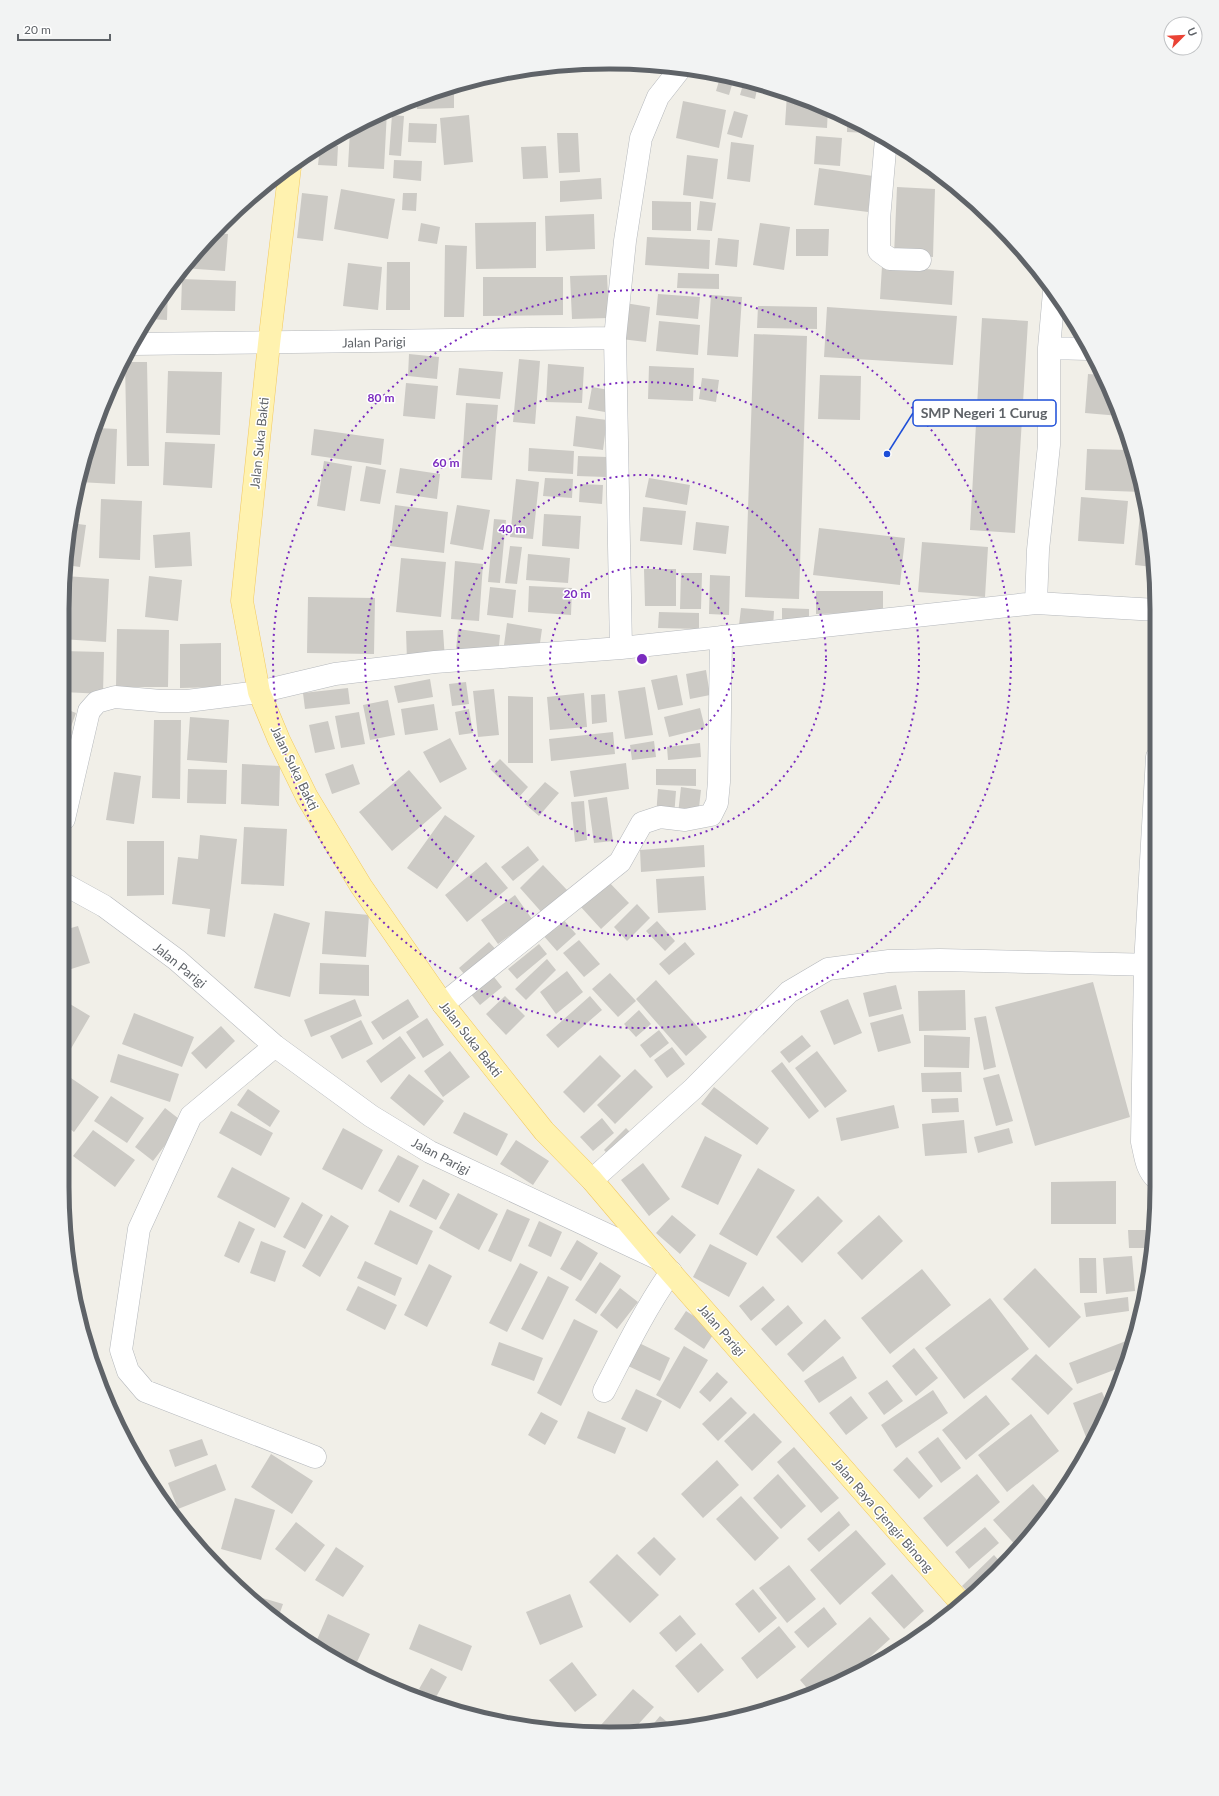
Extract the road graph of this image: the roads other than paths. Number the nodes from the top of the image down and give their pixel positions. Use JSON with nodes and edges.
{"nodes":[{"id":1,"x":676,"y":74,"type":"edge"},
{"id":2,"x":886,"y":144,"type":"edge"},
{"id":3,"x":289,"y":174,"type":"edge"},
{"id":4,"x":920,"y":260,"type":"dead end"},
{"id":5,"x":1053,"y":301,"type":"edge"},
{"id":6,"x":615,"y":338,"type":"junction"},
{"id":7,"x":138,"y":344,"type":"edge"},
{"id":8,"x":269,"y":344,"type":"junction"},
{"id":9,"x":1049,"y":348,"type":"junction"},
{"id":10,"x":1083,"y":349,"type":"edge"},
{"id":11,"x":1036,"y":603,"type":"junction"},
{"id":12,"x":1150,"y":610,"type":"edge"},
{"id":13,"x":721,"y":637,"type":"junction"},
{"id":14,"x":621,"y":648,"type":"junction"},
{"id":15,"x":259,"y":692,"type":"junction"},
{"id":16,"x":69,"y":798,"type":"edge"},
{"id":17,"x":69,"y":887,"type":"edge"},
{"id":18,"x":1150,"y":965,"type":"edge"},
{"id":19,"x":1150,"y":985,"type":"edge"},
{"id":20,"x":443,"y":1004,"type":"junction"},
{"id":21,"x":275,"y":1046,"type":"junction"},
{"id":22,"x":1150,"y":1169,"type":"edge"},
{"id":23,"x":592,"y":1180,"type":"junction"},
{"id":24,"x":665,"y":1266,"type":"junction"},
{"id":25,"x":604,"y":1391,"type":"dead end"},
{"id":26,"x":808,"y":1428,"type":"joint"},
{"id":27,"x":315,"y":1457,"type":"dead end"},
{"id":28,"x":958,"y":1600,"type":"edge"}],
"edges":[{"from":1,"to":6,"type":"street"},
{"from":2,"to":4,"type":"street"},
{"from":3,"to":8,"type":"main road","name":"Jalan Suka Bakti"},
{"from":5,"to":9,"type":"street"},
{"from":6,"to":8,"type":"street","name":"Jalan Parigi"},
{"from":6,"to":14,"type":"street"},
{"from":7,"to":8,"type":"street","name":"Jalan Parigi"},
{"from":8,"to":15,"type":"main road","name":"Jalan Suka Bakti"},
{"from":9,"to":10,"type":"street"},
{"from":9,"to":11,"type":"street"},
{"from":11,"to":12,"type":"street"},
{"from":11,"to":13,"type":"street"},
{"from":13,"to":14,"type":"street"},
{"from":13,"to":20,"type":"street"},
{"from":14,"to":15,"type":"street"},
{"from":15,"to":16,"type":"street"},
{"from":15,"to":20,"type":"main road","name":"Jalan Suka Bakti"},
{"from":17,"to":21,"type":"street","name":"Jalan Parigi"},
{"from":18,"to":23,"type":"street"},
{"from":19,"to":22,"type":"street"},
{"from":20,"to":23,"type":"main road","name":"Jalan Suka Bakti"},
{"from":21,"to":24,"type":"street","name":"Jalan Parigi"},
{"from":21,"to":27,"type":"street"},
{"from":23,"to":24,"type":"main road","name":"Jalan Suka Bakti"},
{"from":24,"to":25,"type":"street"},
{"from":24,"to":26,"type":"main road","name":"Jalan Parigi"},
{"from":26,"to":28,"type":"main road","name":"Jalan Raya Cjengir Binong"}]}
